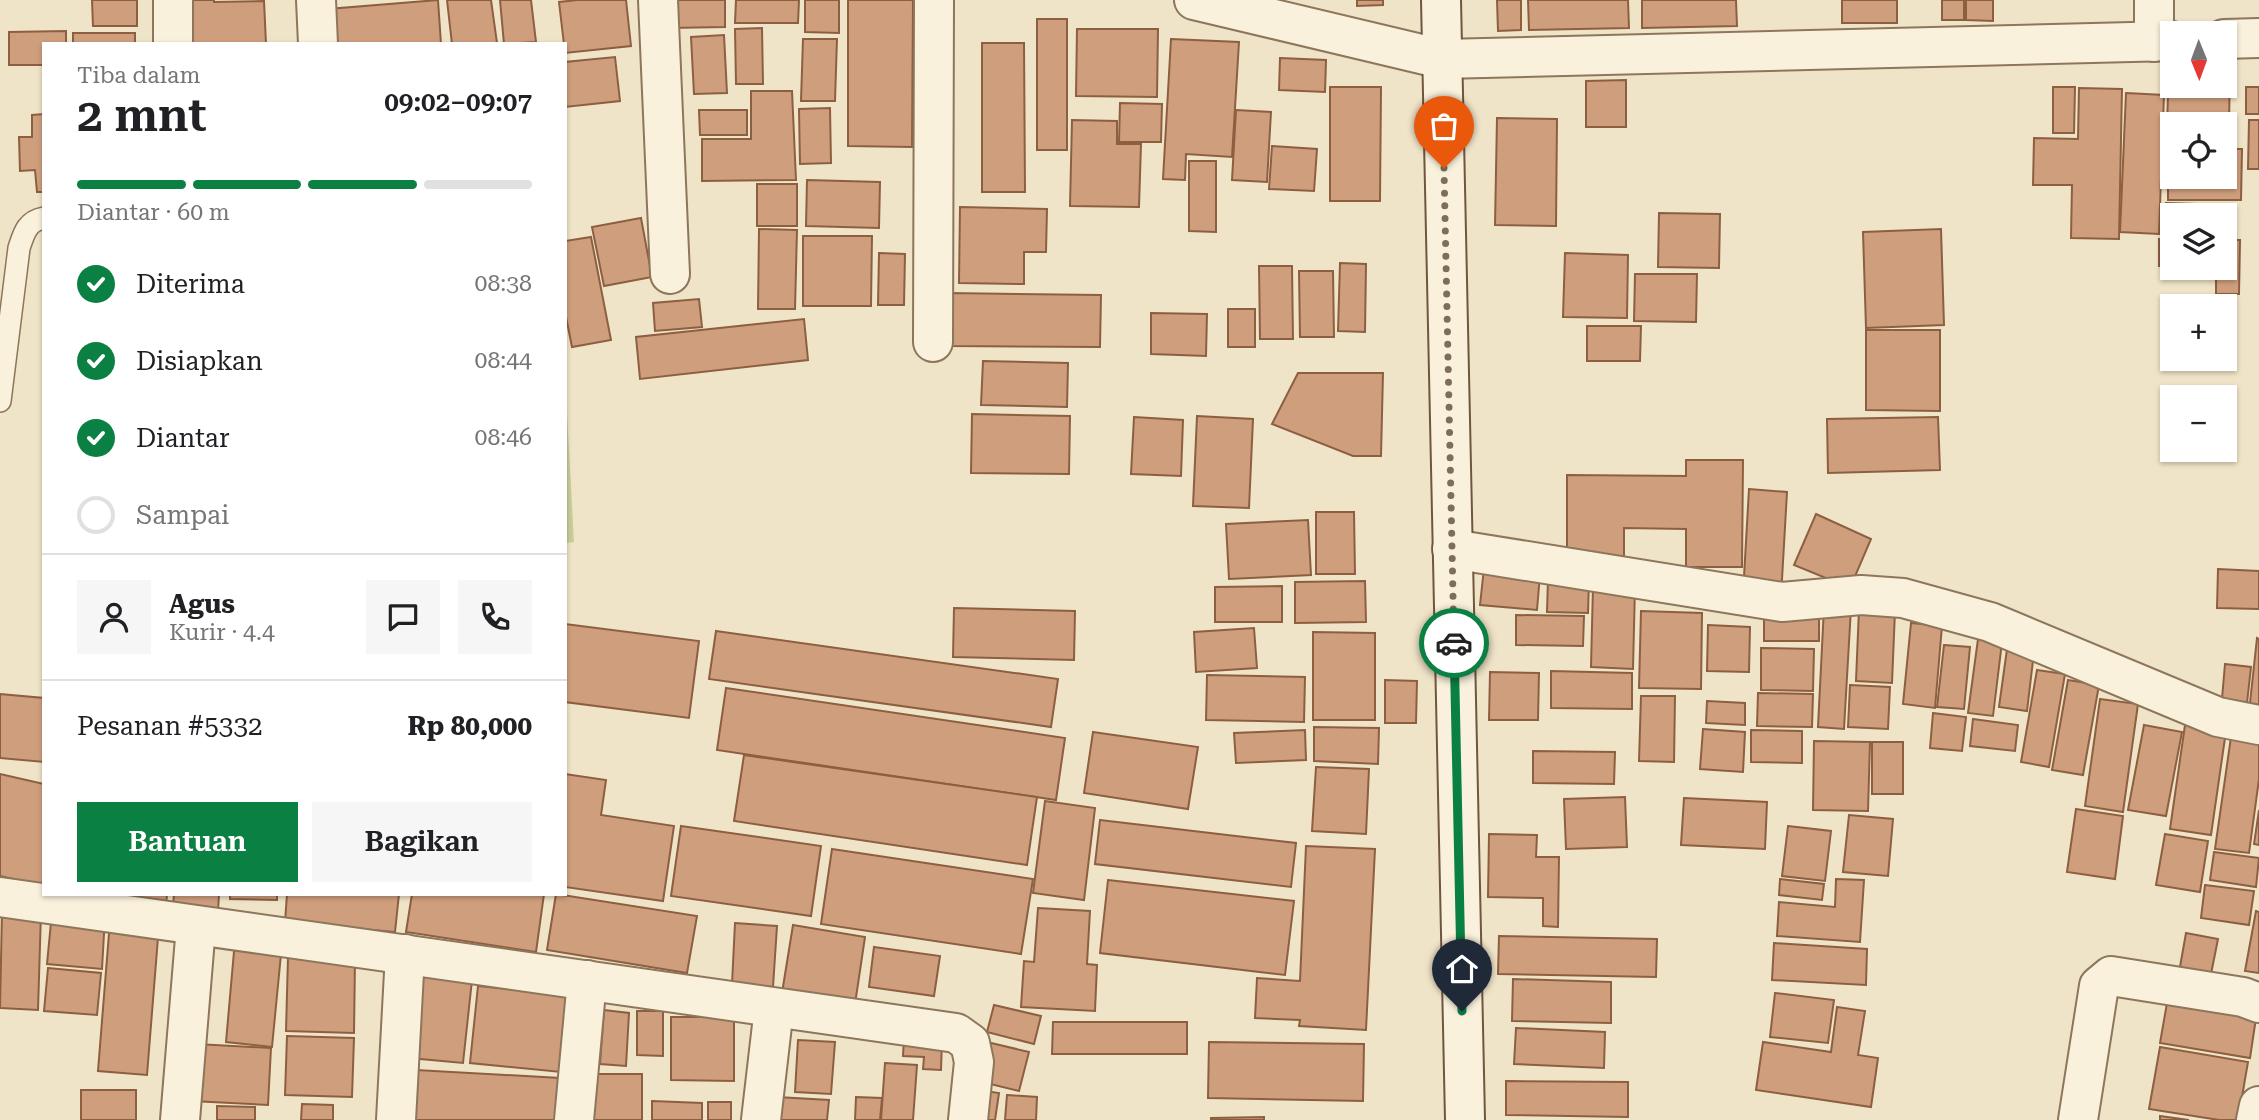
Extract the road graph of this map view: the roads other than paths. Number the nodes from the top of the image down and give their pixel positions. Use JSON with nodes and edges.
{"nodes":[{"id":1,"x":173,"y":0,"type":"edge"},
{"id":2,"x":316,"y":0,"type":"edge"},
{"id":3,"x":658,"y":0,"type":"edge"},
{"id":4,"x":934,"y":0,"type":"edge"},
{"id":5,"x":1194,"y":0,"type":"edge"},
{"id":6,"x":1441,"y":0,"type":"edge"},
{"id":7,"x":2154,"y":0,"type":"edge"},
{"id":8,"x":2160,"y":27,"type":"edge"},
{"id":9,"x":2259,"y":38,"type":"edge"},
{"id":10,"x":2237,"y":39,"type":"edge"},
{"id":11,"x":2160,"y":41,"type":"edge"},
{"id":12,"x":173,"y":42,"type":"edge"},
{"id":13,"x":318,"y":42,"type":"edge"},
{"id":14,"x":1442,"y":60,"type":"junction"},
{"id":15,"x":42,"y":218,"type":"edge"},
{"id":16,"x":670,"y":274,"type":"dead end"},
{"id":17,"x":933,"y":342,"type":"dead end"},
{"id":18,"x":0,"y":401,"type":"edge"},
{"id":19,"x":1452,"y":549,"type":"junction"},
{"id":20,"x":2259,"y":725,"type":"edge"},
{"id":21,"x":0,"y":897,"type":"edge"},
{"id":22,"x":197,"y":926,"type":"junction"},
{"id":23,"x":405,"y":954,"type":"junction"},
{"id":24,"x":587,"y":980,"type":"junction"},
{"id":25,"x":2259,"y":1003,"type":"edge"},
{"id":26,"x":774,"y":1008,"type":"junction"},
{"id":27,"x":2259,"y":1106,"type":"edge"},
{"id":28,"x":180,"y":1120,"type":"edge"},
{"id":29,"x":396,"y":1120,"type":"edge"},
{"id":30,"x":574,"y":1120,"type":"edge"},
{"id":31,"x":761,"y":1120,"type":"edge"},
{"id":32,"x":968,"y":1120,"type":"edge"},
{"id":33,"x":1465,"y":1120,"type":"edge"},
{"id":34,"x":2078,"y":1120,"type":"edge"},
{"id":35,"x":2256,"y":1120,"type":"edge"}],
"edges":[{"from":1,"to":12,"type":"street"},
{"from":2,"to":13,"type":"street"},
{"from":3,"to":16,"type":"street"},
{"from":4,"to":17,"type":"street"},
{"from":5,"to":14,"type":"street"},
{"from":6,"to":14,"type":"street"},
{"from":7,"to":8,"type":"street"},
{"from":9,"to":10,"type":"street"},
{"from":11,"to":14,"type":"street"},
{"from":14,"to":19,"type":"street"},
{"from":15,"to":18,"type":"lane"},
{"from":19,"to":20,"type":"street"},
{"from":19,"to":33,"type":"street"},
{"from":21,"to":22,"type":"street"},
{"from":22,"to":23,"type":"street"},
{"from":22,"to":28,"type":"street"},
{"from":23,"to":24,"type":"street"},
{"from":23,"to":29,"type":"street"},
{"from":24,"to":26,"type":"street"},
{"from":24,"to":30,"type":"street"},
{"from":25,"to":34,"type":"street"},
{"from":26,"to":31,"type":"street"},
{"from":26,"to":32,"type":"street"},
{"from":27,"to":35,"type":"street"}]}
